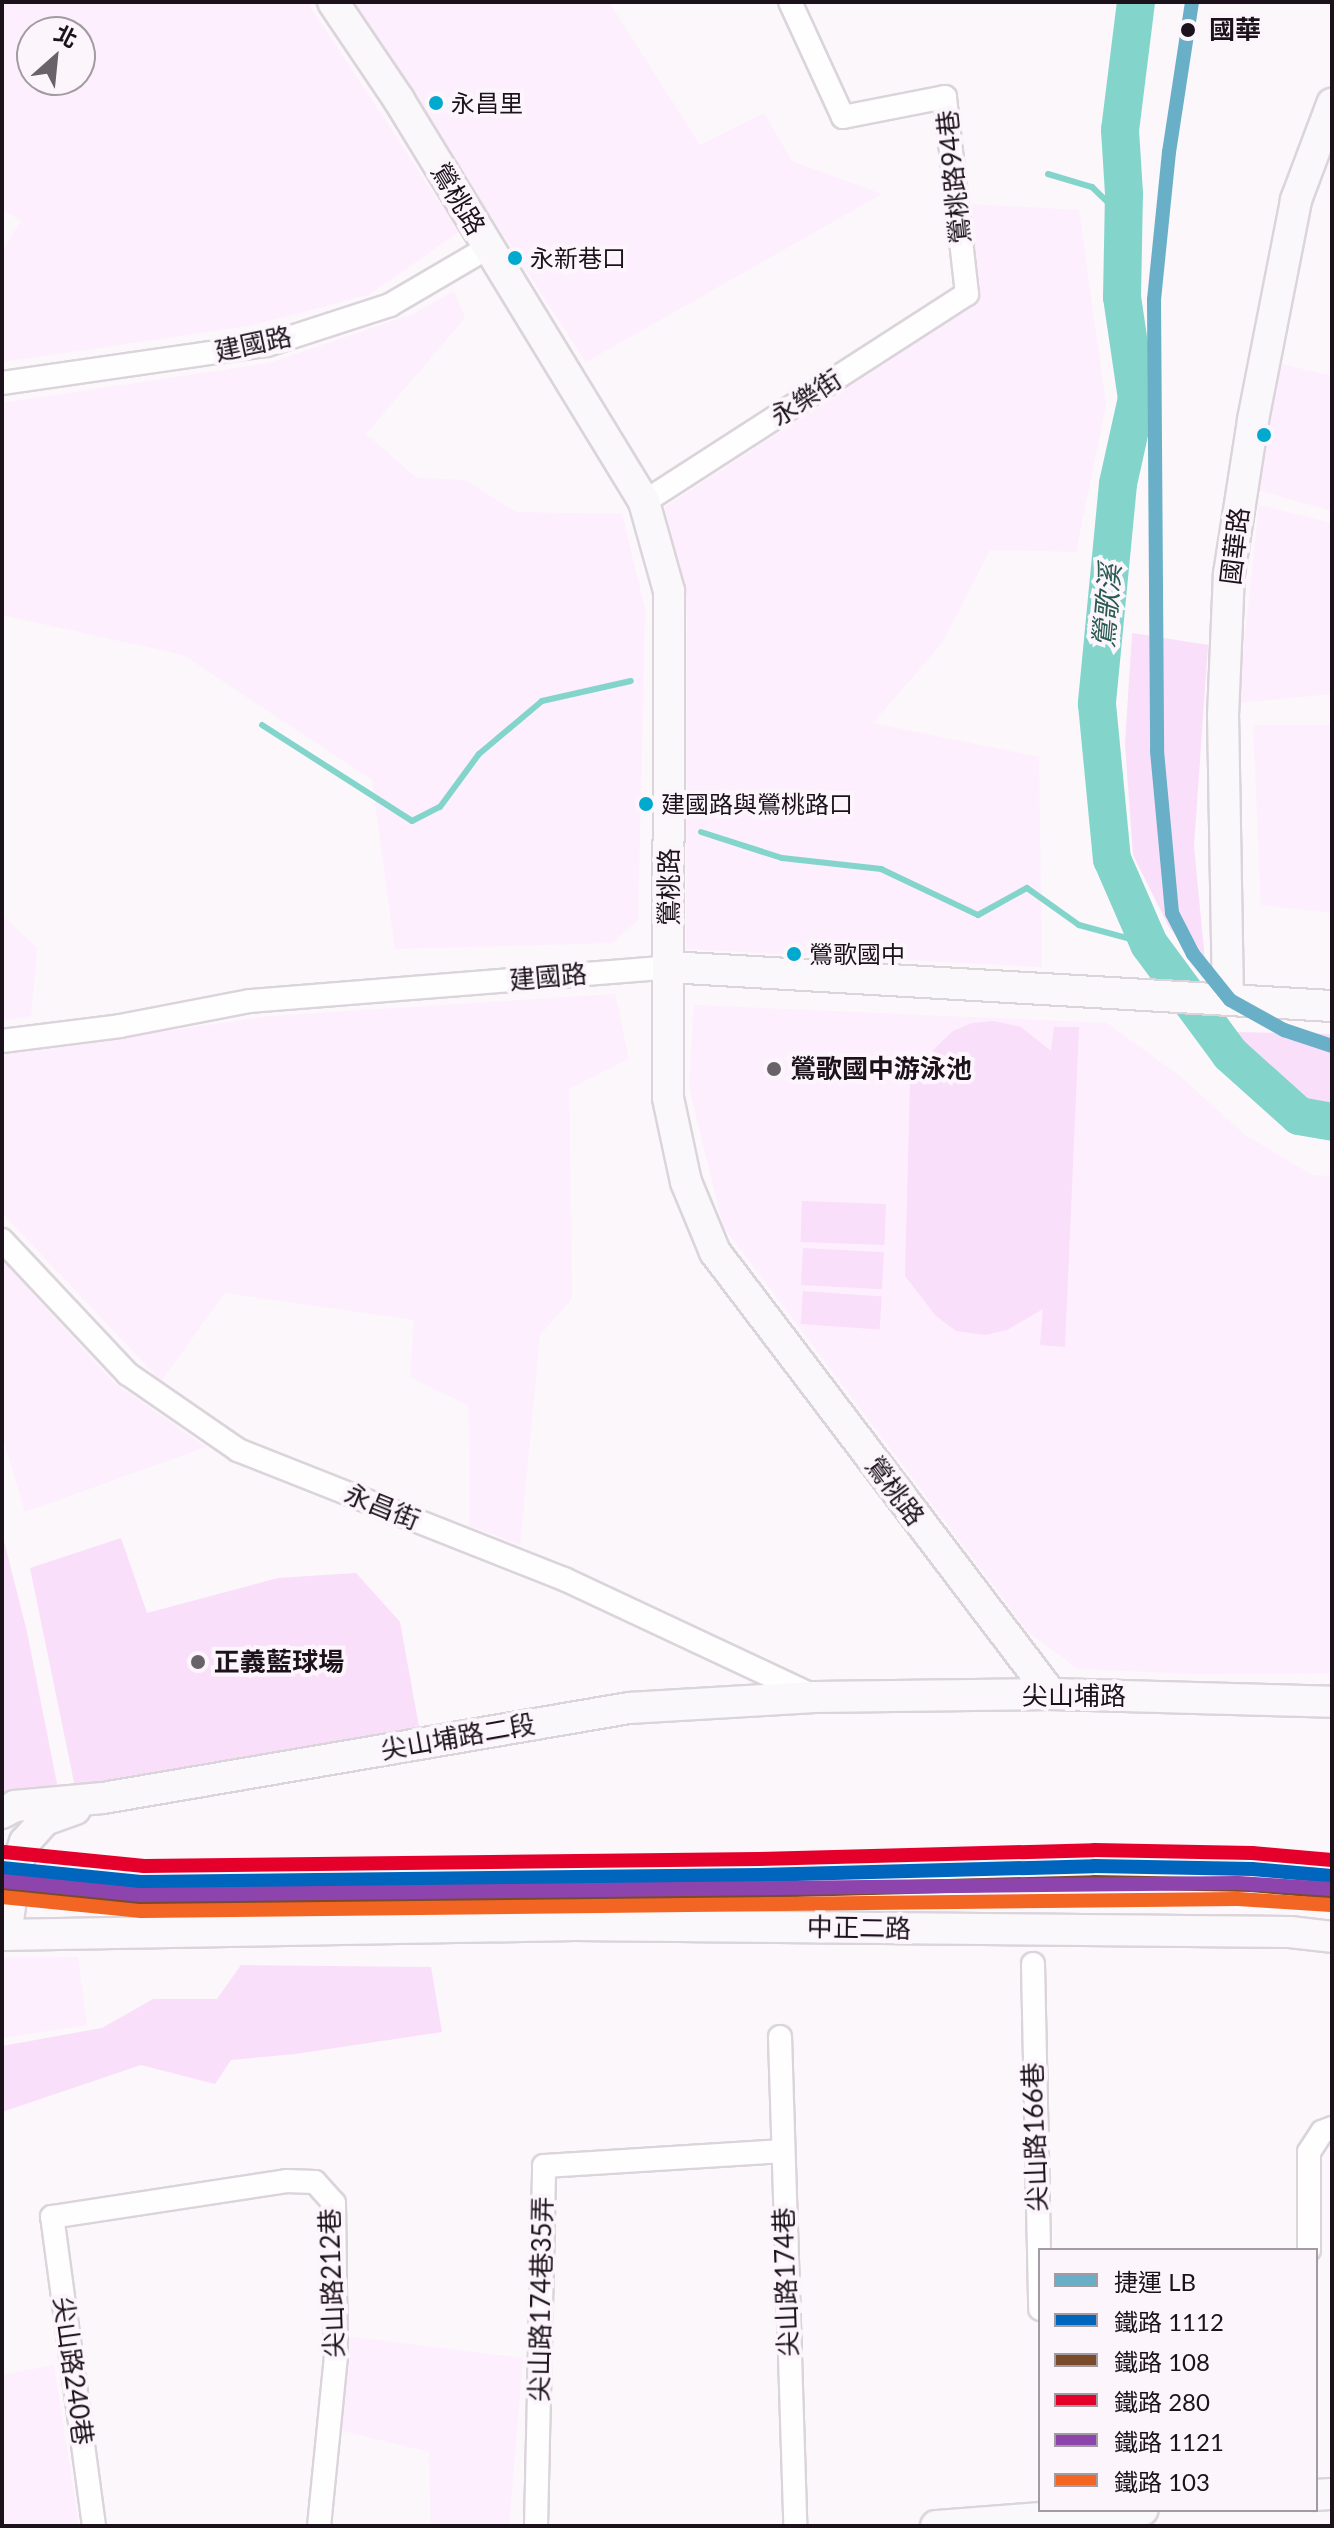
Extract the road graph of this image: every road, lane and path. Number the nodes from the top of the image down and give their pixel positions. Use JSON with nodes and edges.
{"nodes":[{"id":1,"x":333,"y":2,"type":"edge"},
{"id":2,"x":790,"y":2,"type":"edge"},
{"id":3,"x":1332,"y":104,"type":"edge"},
{"id":4,"x":487,"y":248,"type":"junction"},
{"id":5,"x":967,"y":294,"type":"joint"},
{"id":6,"x":2,"y":383,"type":"edge"},
{"id":7,"x":644,"y":502,"type":"junction"},
{"id":8,"x":669,"y":967,"type":"junction"},
{"id":9,"x":1222,"y":999,"type":"junction"},
{"id":10,"x":1332,"y":1006,"type":"edge"},
{"id":11,"x":2,"y":1041,"type":"edge"},
{"id":12,"x":2,"y":1240,"type":"edge"},
{"id":13,"x":1051,"y":1694,"type":"junction"},
{"id":14,"x":815,"y":1697,"type":"junction"},
{"id":15,"x":1332,"y":1702,"type":"edge"},
{"id":16,"x":103,"y":1798,"type":"junction"},
{"id":17,"x":2,"y":1813,"type":"edge"},
{"id":18,"x":4,"y":1935,"type":"edge"},
{"id":19,"x":1332,"y":1937,"type":"edge"},
{"id":20,"x":1033,"y":1964,"type":"dead end"},
{"id":21,"x":780,"y":2037,"type":"dead end"},
{"id":22,"x":1332,"y":2128,"type":"edge"},
{"id":23,"x":781,"y":2151,"type":"junction"},
{"id":24,"x":52,"y":2217,"type":"joint"},
{"id":25,"x":1038,"y":2248,"type":"edge"},
{"id":26,"x":1309,"y":2248,"type":"edge"},
{"id":27,"x":1118,"y":2512,"type":"edge"},
{"id":28,"x":1046,"y":2518,"type":"edge"},
{"id":29,"x":94,"y":2526,"type":"edge"},
{"id":30,"x":319,"y":2526,"type":"edge"},
{"id":31,"x":536,"y":2526,"type":"edge"},
{"id":32,"x":795,"y":2526,"type":"edge"},
{"id":33,"x":936,"y":2526,"type":"edge"}],
"edges":[{"from":1,"to":4,"type":"main road","name":"鶯桃路"},
{"from":2,"to":5,"type":"street","name":"鶯桃路94巷"},
{"from":3,"to":9,"type":"main road","name":"國華路"},
{"from":4,"to":6,"type":"street","name":"建國路"},
{"from":4,"to":7,"type":"main road","name":"鶯桃路"},
{"from":5,"to":7,"type":"street","name":"永樂街"},
{"from":7,"to":8,"type":"main road","name":"鶯桃路"},
{"from":8,"to":9,"type":"main road","name":"建國路"},
{"from":8,"to":11,"type":"street","name":"建國路"},
{"from":8,"to":13,"type":"main road","name":"鶯桃路"},
{"from":9,"to":10,"type":"main road"},
{"from":12,"to":14,"type":"street","name":"永昌街"},
{"from":13,"to":14,"type":"main road","name":"尖山埔路"},
{"from":13,"to":15,"type":"main road","name":"尖山埔路"},
{"from":14,"to":16,"type":"main road","name":"尖山埔路二段"},
{"from":16,"to":17,"type":"main road"},
{"from":16,"to":18,"type":"main road"},
{"from":18,"to":19,"type":"main road","name":"中正二路"},
{"from":20,"to":25,"type":"street","name":"尖山路166巷"},
{"from":21,"to":23,"type":"street","name":"尖山路174巷"},
{"from":22,"to":26,"type":"street"},
{"from":23,"to":31,"type":"street","name":"尖山路174巷35弄"},
{"from":23,"to":32,"type":"street","name":"尖山路174巷"},
{"from":24,"to":29,"type":"street","name":"尖山路240巷"},
{"from":24,"to":30,"type":"street","name":"尖山路212巷"},
{"from":27,"to":28,"type":"main road"},
{"from":28,"to":33,"type":"main road"}]}
